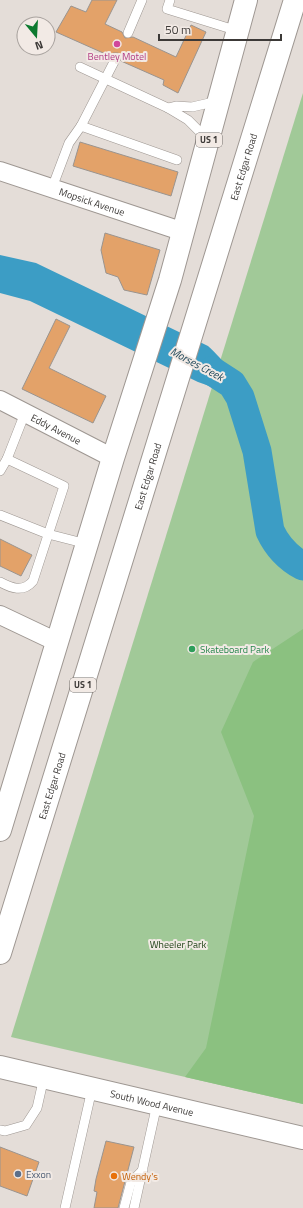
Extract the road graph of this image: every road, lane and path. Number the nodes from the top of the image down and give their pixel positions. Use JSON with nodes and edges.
{"nodes":[{"id":1,"x":142,"y":0,"type":"edge"},
{"id":2,"x":170,"y":0,"type":"edge"},
{"id":3,"x":246,"y":0,"type":"edge"},
{"id":4,"x":295,"y":0,"type":"edge"},
{"id":5,"x":238,"y":31,"type":"junction"},
{"id":6,"x":128,"y":33,"type":"dead end"},
{"id":7,"x":116,"y":58,"type":"dead end"},
{"id":8,"x":80,"y":67,"type":"dead end"},
{"id":9,"x":105,"y":78,"type":"junction"},
{"id":10,"x":219,"y":101,"type":"junction"},
{"id":11,"x":168,"y":108,"type":"junction"},
{"id":12,"x":81,"y":126,"type":"junction"},
{"id":13,"x":208,"y":141,"type":"junction"},
{"id":14,"x":177,"y":160,"type":"dead end"},
{"id":15,"x":0,"y":171,"type":"edge"},
{"id":16,"x":52,"y":188,"type":"junction"},
{"id":17,"x":184,"y":232,"type":"junction"},
{"id":18,"x":0,"y":400,"type":"edge"},
{"id":19,"x":25,"y":413,"type":"junction"},
{"id":20,"x":113,"y":458,"type":"junction"},
{"id":21,"x":7,"y":459,"type":"junction"},
{"id":22,"x":0,"y":471,"type":"edge"},
{"id":23,"x":0,"y":515,"type":"edge"},
{"id":24,"x":48,"y":534,"type":"junction"},
{"id":25,"x":87,"y":544,"type":"junction"},
{"id":26,"x":0,"y":582,"type":"edge"},
{"id":27,"x":0,"y":615,"type":"edge"},
{"id":28,"x":57,"y":642,"type":"junction"},
{"id":29,"x":0,"y":830,"type":"edge"},
{"id":30,"x":0,"y":953,"type":"edge"},
{"id":31,"x":0,"y":1067,"type":"edge"},
{"id":32,"x":44,"y":1077,"type":"junction"},
{"id":33,"x":92,"y":1089,"type":"junction"},
{"id":34,"x":157,"y":1103,"type":"junction"},
{"id":35,"x":0,"y":1130,"type":"edge"},
{"id":36,"x":303,"y":1138,"type":"edge"},
{"id":37,"x":143,"y":1170,"type":"junction"},
{"id":38,"x":68,"y":1198,"type":"junction"},
{"id":39,"x":65,"y":1208,"type":"edge"},
{"id":40,"x":74,"y":1208,"type":"edge"},
{"id":41,"x":124,"y":1208,"type":"edge"},
{"id":42,"x":134,"y":1208,"type":"edge"}],
"edges":[{"from":1,"to":6,"type":"lane"},
{"from":2,"to":5,"type":"lane"},
{"from":3,"to":5,"type":"main road","number":"US 1"},
{"from":4,"to":30,"type":"main road","name":"East Edgar Road","number":"US 1"},
{"from":5,"to":10,"type":"main road","number":"US 1"},
{"from":7,"to":9,"type":"lane"},
{"from":8,"to":9,"type":"lane"},
{"from":9,"to":11,"type":"lane"},
{"from":9,"to":12,"type":"lane"},
{"from":10,"to":11,"type":"lane"},
{"from":10,"to":13,"type":"main road","number":"US 1"},
{"from":11,"to":13,"type":"lane"},
{"from":12,"to":14,"type":"lane"},
{"from":12,"to":16,"type":"lane"},
{"from":13,"to":17,"type":"main road","number":"US 1"},
{"from":15,"to":16,"type":"street","name":"Mopsick Avenue"},
{"from":16,"to":17,"type":"street","name":"Mopsick Avenue"},
{"from":17,"to":20,"type":"main road","number":"US 1"},
{"from":18,"to":19,"type":"street","name":"Eddy Avenue"},
{"from":19,"to":20,"type":"street","name":"Eddy Avenue"},
{"from":19,"to":21,"type":"lane"},
{"from":20,"to":25,"type":"main road","number":"US 1"},
{"from":21,"to":22,"type":"lane"},
{"from":21,"to":24,"type":"lane"},
{"from":23,"to":24,"type":"lane"},
{"from":24,"to":25,"type":"lane"},
{"from":24,"to":26,"type":"lane"},
{"from":25,"to":28,"type":"main road","number":"US 1"},
{"from":27,"to":28,"type":"street"},
{"from":28,"to":29,"type":"main road","number":"US 1"},
{"from":31,"to":32,"type":"main road","name":"South Wood Avenue"},
{"from":32,"to":33,"type":"main road","name":"South Wood Avenue"},
{"from":32,"to":35,"type":"lane"},
{"from":33,"to":34,"type":"main road","name":"South Wood Avenue"},
{"from":33,"to":38,"type":"lane"},
{"from":34,"to":36,"type":"main road","name":"South Wood Avenue"},
{"from":34,"to":37,"type":"lane"},
{"from":37,"to":41,"type":"lane"},
{"from":37,"to":42,"type":"lane"},
{"from":38,"to":39,"type":"lane"},
{"from":38,"to":40,"type":"lane"}]}
